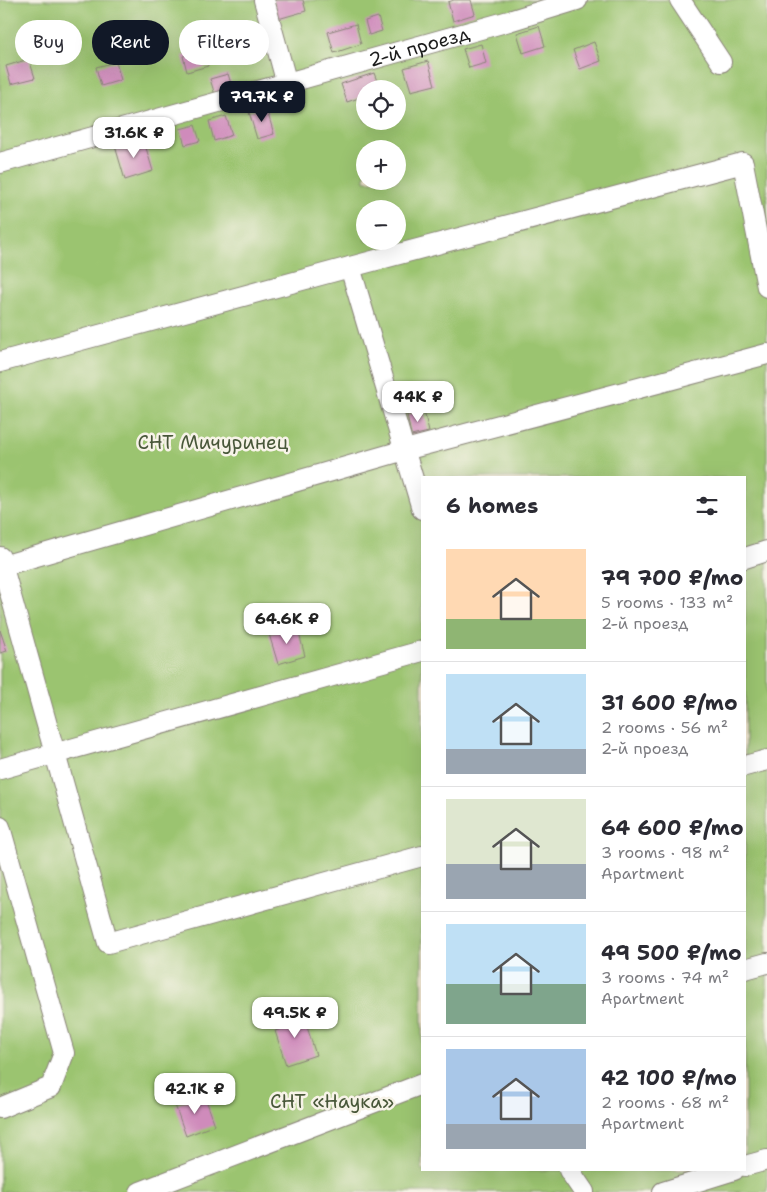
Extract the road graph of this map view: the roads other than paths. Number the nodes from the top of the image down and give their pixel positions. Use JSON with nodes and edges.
{"nodes":[{"id":1,"x":264,"y":0,"type":"edge"},
{"id":2,"x":578,"y":0,"type":"edge"},
{"id":3,"x":680,"y":0,"type":"edge"},
{"id":4,"x":721,"y":62,"type":"dead end"},
{"id":5,"x":287,"y":84,"type":"junction"},
{"id":6,"x":0,"y":163,"type":"edge"},
{"id":7,"x":350,"y":267,"type":"junction"},
{"id":8,"x":767,"y":287,"type":"edge"},
{"id":9,"x":767,"y":354,"type":"edge"},
{"id":10,"x":0,"y":362,"type":"edge"},
{"id":11,"x":404,"y":450,"type":"junction"},
{"id":12,"x":421,"y":507,"type":"edge"},
{"id":13,"x":767,"y":551,"type":"edge"},
{"id":14,"x":746,"y":558,"type":"edge"},
{"id":15,"x":1,"y":561,"type":"edge"},
{"id":16,"x":421,"y":652,"type":"edge"},
{"id":17,"x":55,"y":754,"type":"junction"},
{"id":18,"x":767,"y":760,"type":"edge"},
{"id":19,"x":746,"y":766,"type":"edge"},
{"id":20,"x":0,"y":769,"type":"edge"},
{"id":21,"x":0,"y":827,"type":"edge"},
{"id":22,"x":421,"y":856,"type":"edge"},
{"id":23,"x":767,"y":963,"type":"edge"},
{"id":24,"x":746,"y":969,"type":"edge"},
{"id":25,"x":421,"y":1084,"type":"edge"},
{"id":26,"x":0,"y":1108,"type":"edge"},
{"id":27,"x":767,"y":1160,"type":"edge"},
{"id":28,"x":746,"y":1166,"type":"edge"},
{"id":29,"x":570,"y":1171,"type":"edge"},
{"id":30,"x":731,"y":1171,"type":"edge"},
{"id":31,"x":140,"y":1192,"type":"edge"},
{"id":32,"x":584,"y":1192,"type":"edge"},
{"id":33,"x":663,"y":1192,"type":"edge"}],
"edges":[{"from":1,"to":5,"type":"street"},
{"from":2,"to":5,"type":"street","name":"2-й проезд"},
{"from":3,"to":4,"type":"street"},
{"from":5,"to":6,"type":"street","name":"2-й проезд"},
{"from":7,"to":8,"type":"street"},
{"from":7,"to":10,"type":"street"},
{"from":7,"to":11,"type":"street"},
{"from":9,"to":11,"type":"street"},
{"from":11,"to":12,"type":"street"},
{"from":11,"to":15,"type":"street"},
{"from":13,"to":14,"type":"street"},
{"from":15,"to":17,"type":"street"},
{"from":16,"to":17,"type":"street"},
{"from":17,"to":20,"type":"street"},
{"from":17,"to":22,"type":"street"},
{"from":18,"to":19,"type":"street"},
{"from":21,"to":26,"type":"street"},
{"from":23,"to":24,"type":"street"},
{"from":25,"to":31,"type":"street"},
{"from":27,"to":28,"type":"street"},
{"from":29,"to":32,"type":"street"},
{"from":30,"to":33,"type":"street"}]}
